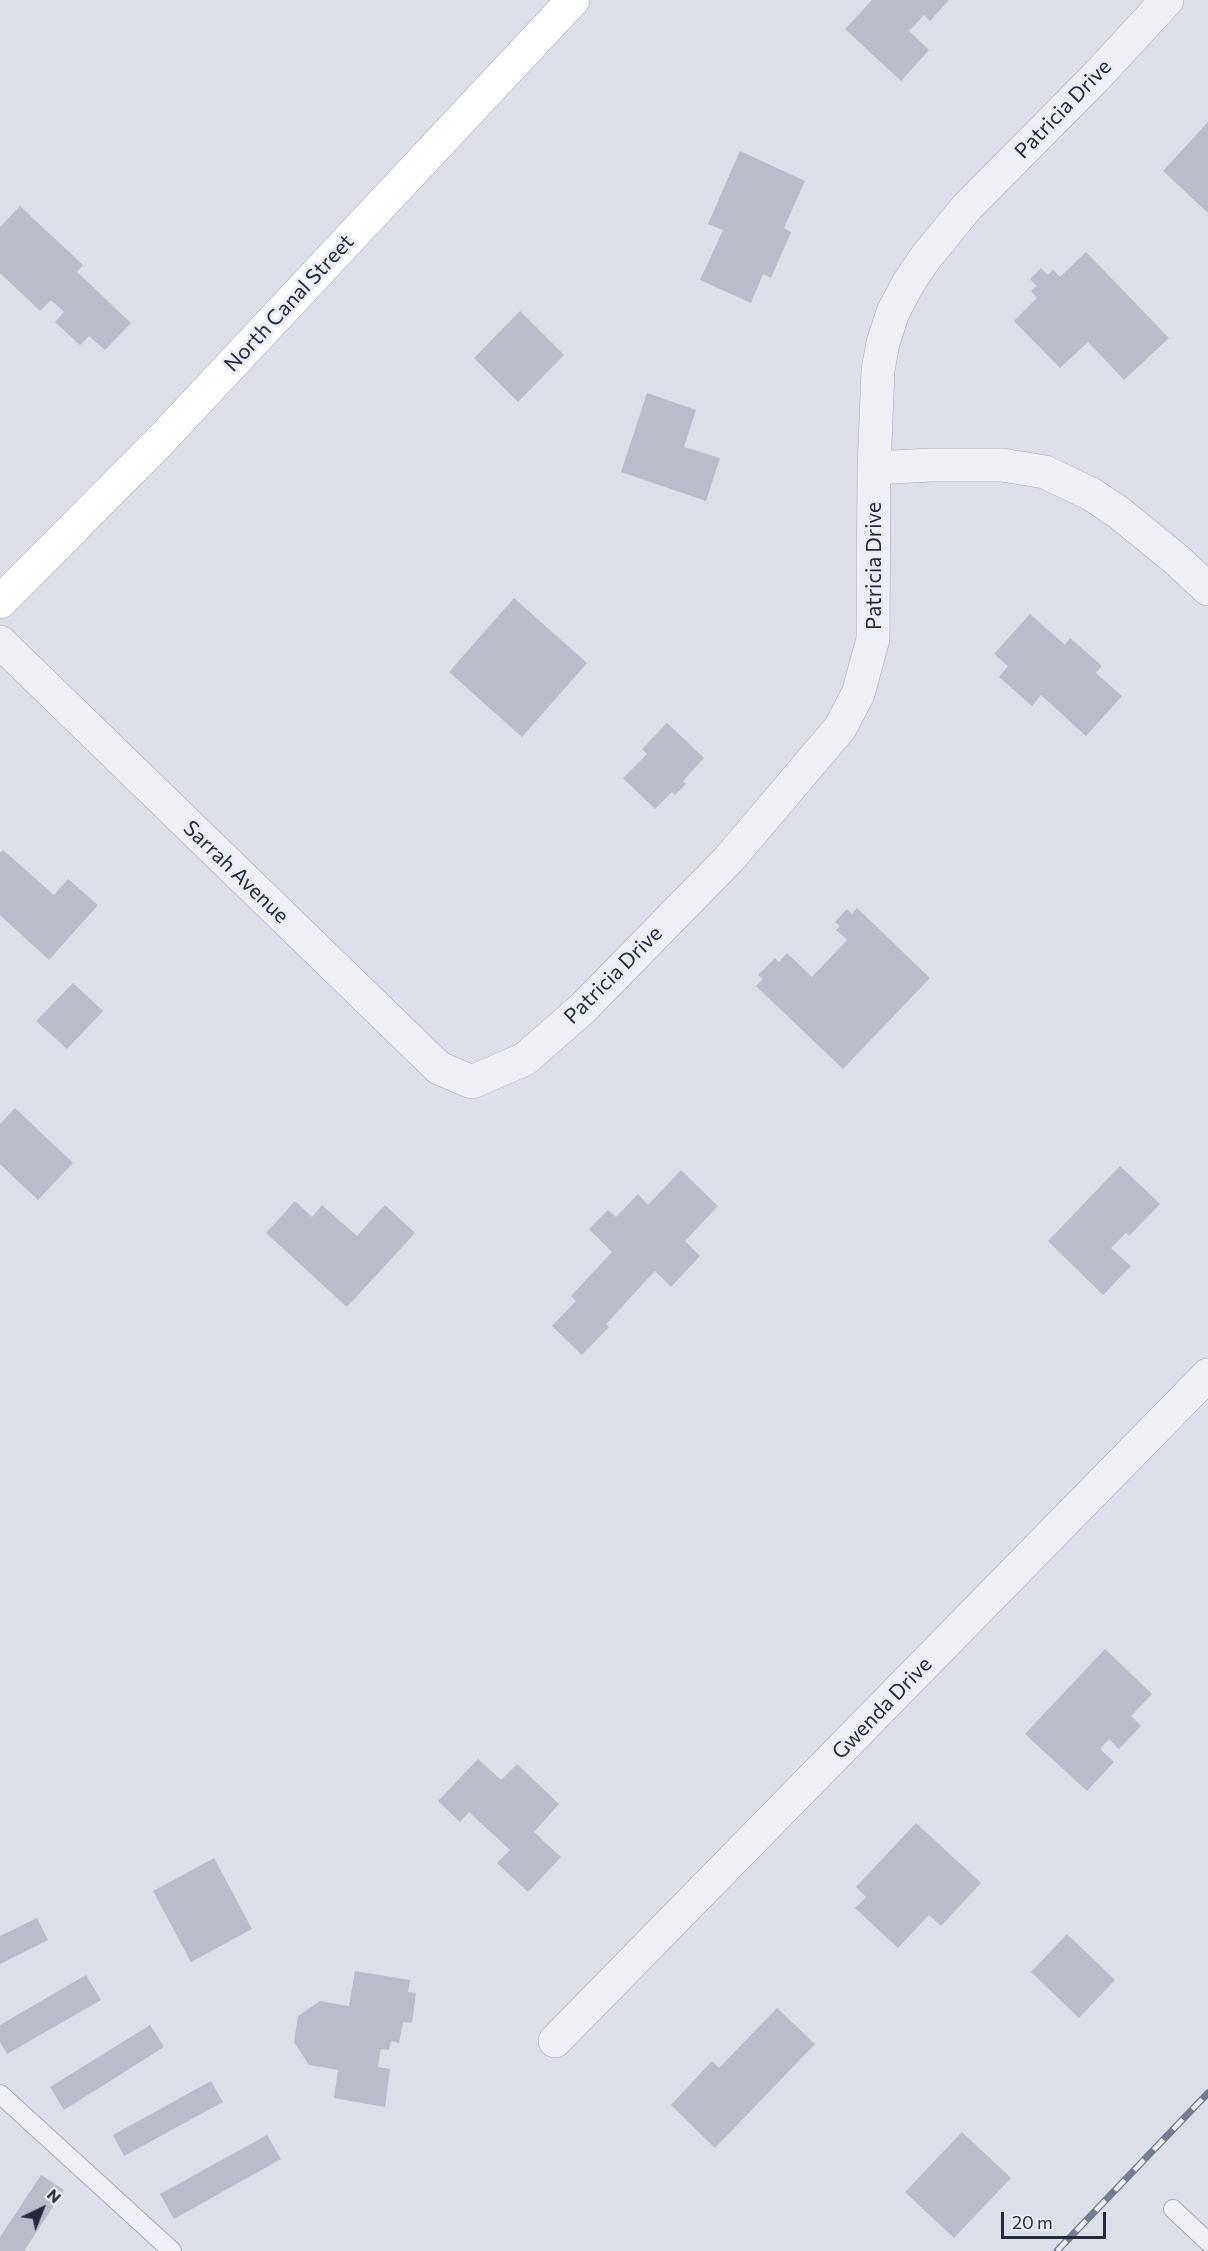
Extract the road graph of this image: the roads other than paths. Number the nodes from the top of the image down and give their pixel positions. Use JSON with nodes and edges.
{"nodes":[{"id":1,"x":573,"y":0,"type":"edge"},
{"id":2,"x":1167,"y":0,"type":"edge"},
{"id":3,"x":874,"y":468,"type":"junction"},
{"id":4,"x":1208,"y":589,"type":"edge"},
{"id":5,"x":0,"y":602,"type":"edge"},
{"id":6,"x":0,"y":642,"type":"edge"},
{"id":7,"x":482,"y":1078,"type":"joint"},
{"id":8,"x":1208,"y":1375,"type":"edge"},
{"id":9,"x":555,"y":2041,"type":"dead end"},
{"id":10,"x":0,"y":2094,"type":"edge"},
{"id":11,"x":1173,"y":2209,"type":"dead end"},
{"id":12,"x":1208,"y":2242,"type":"edge"},
{"id":13,"x":172,"y":2251,"type":"edge"}],
"edges":[{"from":1,"to":5,"type":"main road","name":"North Canal Street"},
{"from":2,"to":3,"type":"street","name":"Patricia Drive"},
{"from":3,"to":4,"type":"street"},
{"from":3,"to":7,"type":"street","name":"Patricia Drive"},
{"from":6,"to":7,"type":"street","name":"Sarrah Avenue"},
{"from":8,"to":9,"type":"street","name":"Gwenda Drive"},
{"from":10,"to":13,"type":"lane"},
{"from":11,"to":12,"type":"lane"}]}
